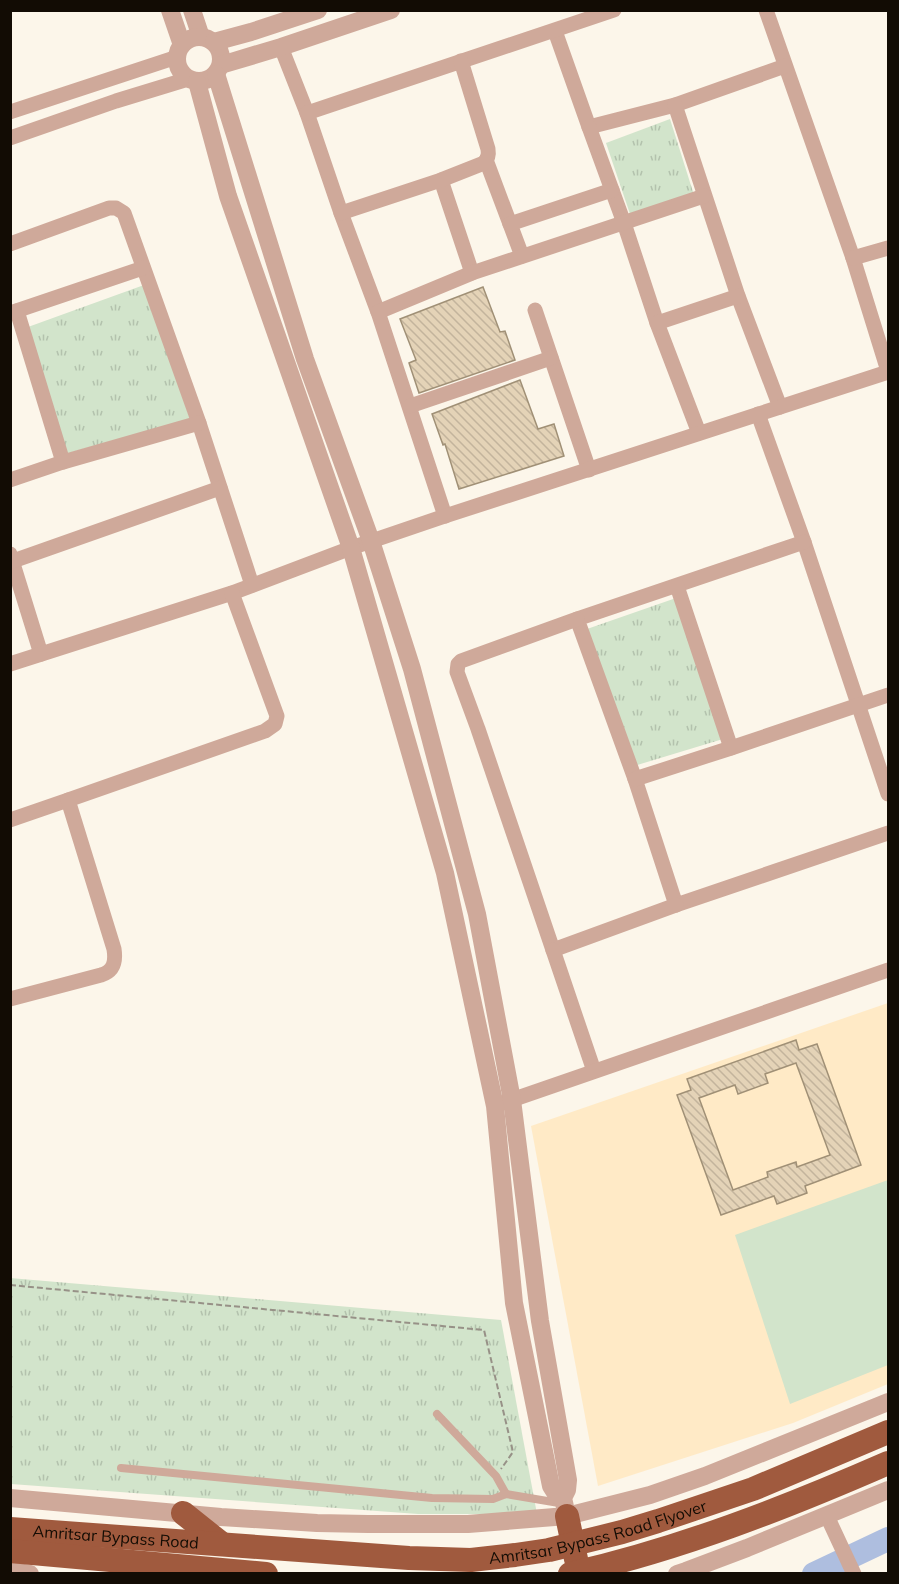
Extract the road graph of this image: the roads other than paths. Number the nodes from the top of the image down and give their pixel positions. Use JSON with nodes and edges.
{"nodes":[{"id":1,"x":170,"y":10,"type":"edge"},
{"id":2,"x":192,"y":10,"type":"edge"},
{"id":3,"x":318,"y":10,"type":"edge"},
{"id":4,"x":391,"y":10,"type":"edge"},
{"id":5,"x":614,"y":10,"type":"edge"},
{"id":6,"x":766,"y":10,"type":"edge"},
{"id":7,"x":555,"y":31,"type":"junction"},
{"id":8,"x":208,"y":40,"type":"junction"},
{"id":9,"x":281,"y":47,"type":"junction"},
{"id":10,"x":180,"y":51,"type":"junction"},
{"id":11,"x":461,"y":61,"type":"junction"},
{"id":12,"x":785,"y":66,"type":"junction"},
{"id":13,"x":218,"y":69,"type":"junction"},
{"id":14,"x":193,"y":81,"type":"junction"},
{"id":15,"x":675,"y":105,"type":"junction"},
{"id":16,"x":10,"y":112,"type":"edge"},
{"id":17,"x":307,"y":113,"type":"junction"},
{"id":18,"x":589,"y":127,"type":"junction"},
{"id":19,"x":10,"y":138,"type":"edge"},
{"id":20,"x":486,"y":160,"type":"junction"},
{"id":21,"x":441,"y":180,"type":"junction"},
{"id":22,"x":612,"y":190,"type":"junction"},
{"id":23,"x":704,"y":196,"type":"junction"},
{"id":24,"x":341,"y":213,"type":"junction"},
{"id":25,"x":624,"y":223,"type":"junction"},
{"id":26,"x":510,"y":224,"type":"junction"},
{"id":27,"x":10,"y":244,"type":"edge"},
{"id":28,"x":888,"y":248,"type":"edge"},
{"id":29,"x":522,"y":256,"type":"junction"},
{"id":30,"x":853,"y":258,"type":"junction"},
{"id":31,"x":143,"y":268,"type":"junction"},
{"id":32,"x":472,"y":273,"type":"junction"},
{"id":33,"x":738,"y":296,"type":"junction"},
{"id":34,"x":535,"y":310,"type":"dead end"},
{"id":35,"x":14,"y":312,"type":"edge"},
{"id":36,"x":378,"y":312,"type":"junction"},
{"id":37,"x":657,"y":323,"type":"junction"},
{"id":38,"x":551,"y":358,"type":"junction"},
{"id":39,"x":888,"y":372,"type":"edge"},
{"id":40,"x":410,"y":406,"type":"junction"},
{"id":41,"x":780,"y":407,"type":"junction"},
{"id":42,"x":758,"y":414,"type":"junction"},
{"id":43,"x":199,"y":423,"type":"junction"},
{"id":44,"x":699,"y":433,"type":"junction"},
{"id":45,"x":63,"y":462,"type":"junction"},
{"id":46,"x":589,"y":470,"type":"junction"},
{"id":47,"x":10,"y":480,"type":"edge"},
{"id":48,"x":219,"y":488,"type":"junction"},
{"id":49,"x":445,"y":516,"type":"junction"},
{"id":50,"x":371,"y":541,"type":"junction"},
{"id":51,"x":804,"y":542,"type":"junction"},
{"id":52,"x":351,"y":548,"type":"junction"},
{"id":53,"x":12,"y":558,"type":"edge"},
{"id":54,"x":252,"y":585,"type":"junction"},
{"id":55,"x":677,"y":586,"type":"junction"},
{"id":56,"x":232,"y":593,"type":"junction"},
{"id":57,"x":577,"y":619,"type":"junction"},
{"id":58,"x":42,"y":654,"type":"junction"},
{"id":59,"x":10,"y":664,"type":"edge"},
{"id":60,"x":888,"y":695,"type":"edge"},
{"id":61,"x":859,"y":706,"type":"junction"},
{"id":62,"x":731,"y":748,"type":"junction"},
{"id":63,"x":635,"y":779,"type":"junction"},
{"id":64,"x":888,"y":794,"type":"edge"},
{"id":65,"x":68,"y":800,"type":"junction"},
{"id":66,"x":10,"y":820,"type":"edge"},
{"id":67,"x":888,"y":832,"type":"edge"},
{"id":68,"x":676,"y":905,"type":"junction"},
{"id":69,"x":553,"y":950,"type":"junction"},
{"id":70,"x":888,"y":970,"type":"edge"},
{"id":71,"x":10,"y":999,"type":"edge"},
{"id":72,"x":594,"y":1071,"type":"junction"},
{"id":73,"x":503,"y":1103,"type":"junction"},
{"id":74,"x":888,"y":1402,"type":"edge"},
{"id":75,"x":437,"y":1414,"type":"dead end"},
{"id":76,"x":888,"y":1432,"type":"edge"},
{"id":77,"x":888,"y":1463,"type":"edge"},
{"id":78,"x":121,"y":1468,"type":"dead end"},
{"id":79,"x":888,"y":1490,"type":"edge"},
{"id":80,"x":506,"y":1494,"type":"junction"},
{"id":81,"x":10,"y":1498,"type":"edge"},
{"id":82,"x":564,"y":1506,"type":"junction"},
{"id":83,"x":183,"y":1513,"type":"junction"},
{"id":84,"x":826,"y":1516,"type":"junction"},
{"id":85,"x":10,"y":1529,"type":"edge"},
{"id":86,"x":222,"y":1544,"type":"junction"},
{"id":87,"x":10,"y":1551,"type":"edge"},
{"id":88,"x":10,"y":1571,"type":"edge"},
{"id":89,"x":217,"y":1571,"type":"edge"},
{"id":90,"x":262,"y":1573,"type":"edge"},
{"id":91,"x":30,"y":1574,"type":"edge"},
{"id":92,"x":266,"y":1574,"type":"edge"},
{"id":93,"x":570,"y":1574,"type":"edge"},
{"id":94,"x":579,"y":1574,"type":"edge"},
{"id":95,"x":677,"y":1574,"type":"edge"},
{"id":96,"x":854,"y":1574,"type":"edge"}],
"edges":[{"from":1,"to":10,"type":"street"},
{"from":2,"to":8,"type":"street"},
{"from":3,"to":8,"type":"street"},
{"from":4,"to":9,"type":"street"},
{"from":5,"to":7,"type":"street"},
{"from":6,"to":12,"type":"street"},
{"from":7,"to":11,"type":"street"},
{"from":7,"to":18,"type":"street"},
{"from":8,"to":10,"type":"street"},
{"from":8,"to":13,"type":"street"},
{"from":9,"to":13,"type":"street"},
{"from":9,"to":17,"type":"street"},
{"from":10,"to":14,"type":"street"},
{"from":10,"to":16,"type":"street"},
{"from":11,"to":17,"type":"street"},
{"from":11,"to":20,"type":"street"},
{"from":12,"to":15,"type":"street"},
{"from":12,"to":30,"type":"street"},
{"from":13,"to":14,"type":"street"},
{"from":13,"to":50,"type":"street"},
{"from":14,"to":19,"type":"street"},
{"from":14,"to":52,"type":"street"},
{"from":15,"to":18,"type":"street"},
{"from":15,"to":23,"type":"street"},
{"from":17,"to":24,"type":"street"},
{"from":18,"to":22,"type":"street"},
{"from":20,"to":21,"type":"street"},
{"from":20,"to":26,"type":"street"},
{"from":21,"to":24,"type":"street"},
{"from":21,"to":32,"type":"street"},
{"from":22,"to":25,"type":"street"},
{"from":22,"to":26,"type":"street"},
{"from":23,"to":25,"type":"street"},
{"from":23,"to":33,"type":"street"},
{"from":24,"to":36,"type":"street"},
{"from":25,"to":29,"type":"street"},
{"from":25,"to":37,"type":"street"},
{"from":26,"to":29,"type":"street"},
{"from":27,"to":31,"type":"street"},
{"from":28,"to":30,"type":"street"},
{"from":29,"to":32,"type":"street"},
{"from":30,"to":39,"type":"street"},
{"from":31,"to":35,"type":"street"},
{"from":31,"to":43,"type":"street"},
{"from":32,"to":36,"type":"street"},
{"from":33,"to":37,"type":"street"},
{"from":33,"to":41,"type":"street"},
{"from":34,"to":38,"type":"street"},
{"from":35,"to":45,"type":"street"},
{"from":36,"to":40,"type":"street"},
{"from":37,"to":44,"type":"street"},
{"from":38,"to":40,"type":"street"},
{"from":38,"to":46,"type":"street"},
{"from":39,"to":41,"type":"street"},
{"from":40,"to":49,"type":"street"},
{"from":41,"to":42,"type":"street"},
{"from":42,"to":44,"type":"street"},
{"from":42,"to":51,"type":"street"},
{"from":43,"to":45,"type":"street"},
{"from":43,"to":48,"type":"street"},
{"from":44,"to":46,"type":"street"},
{"from":45,"to":47,"type":"street"},
{"from":46,"to":49,"type":"street"},
{"from":48,"to":53,"type":"street"},
{"from":48,"to":54,"type":"street"},
{"from":49,"to":50,"type":"street"},
{"from":50,"to":52,"type":"street"},
{"from":50,"to":73,"type":"street"},
{"from":51,"to":55,"type":"street"},
{"from":51,"to":61,"type":"street"},
{"from":52,"to":54,"type":"street"},
{"from":52,"to":73,"type":"street"},
{"from":53,"to":58,"type":"street"},
{"from":54,"to":56,"type":"street"},
{"from":55,"to":57,"type":"street"},
{"from":55,"to":62,"type":"street"},
{"from":56,"to":58,"type":"street"},
{"from":56,"to":65,"type":"street"},
{"from":57,"to":63,"type":"street"},
{"from":57,"to":69,"type":"street"},
{"from":58,"to":59,"type":"street"},
{"from":60,"to":61,"type":"street"},
{"from":61,"to":62,"type":"street"},
{"from":61,"to":64,"type":"street"},
{"from":62,"to":63,"type":"street"},
{"from":63,"to":68,"type":"street"},
{"from":65,"to":66,"type":"street"},
{"from":65,"to":71,"type":"street"},
{"from":67,"to":68,"type":"street"},
{"from":68,"to":69,"type":"street"},
{"from":69,"to":72,"type":"street"},
{"from":70,"to":72,"type":"street"},
{"from":72,"to":73,"type":"street"},
{"from":73,"to":82,"type":"street"},
{"from":74,"to":82,"type":"street"},
{"from":75,"to":80,"type":"lane"},
{"from":76,"to":86,"type":"highway","name":"Amritsar Bypass Road Flyover"},
{"from":77,"to":93,"type":"highway","name":"Amritsar Bypass Road Flyover"},
{"from":78,"to":80,"type":"lane"},
{"from":79,"to":84,"type":"street"},
{"from":80,"to":82,"type":"lane"},
{"from":81,"to":83,"type":"street"},
{"from":82,"to":83,"type":"street"},
{"from":82,"to":94,"type":"highway"},
{"from":83,"to":86,"type":"highway"},
{"from":84,"to":95,"type":"street"},
{"from":84,"to":96,"type":"street"},
{"from":85,"to":86,"type":"highway","name":"Amritsar Bypass Road"},
{"from":87,"to":89,"type":"highway","name":"Amritsar Bypass Road"},
{"from":88,"to":91,"type":"street"},
{"from":89,"to":90,"type":"highway"},
{"from":90,"to":92,"type":"highway"}]}
